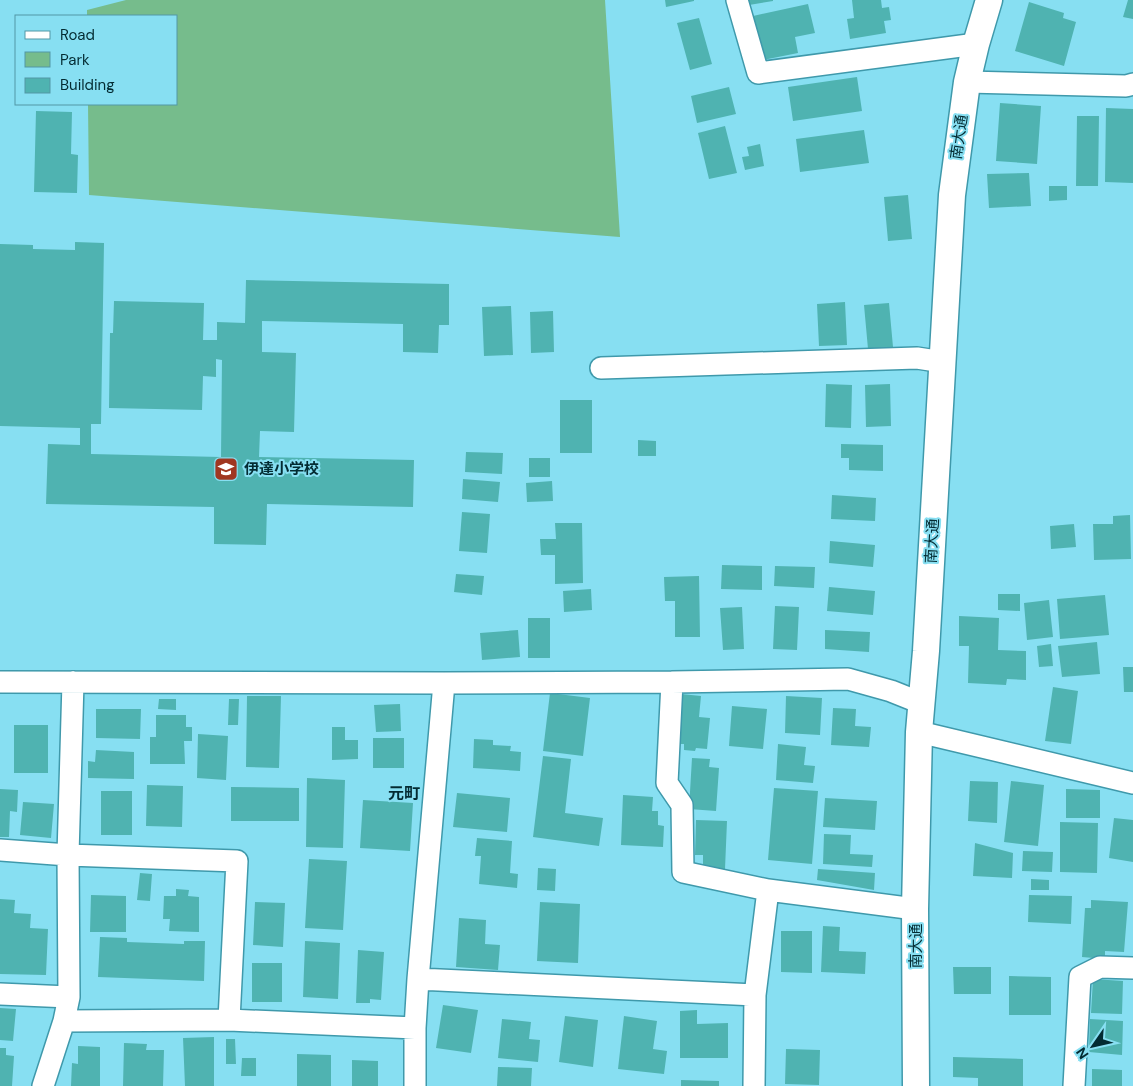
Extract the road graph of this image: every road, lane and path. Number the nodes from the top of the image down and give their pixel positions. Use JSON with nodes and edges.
{"nodes":[{"id":1,"x":737,"y":0,"type":"edge"},
{"id":2,"x":988,"y":0,"type":"edge"},
{"id":3,"x":976,"y":44,"type":"junction"},
{"id":4,"x":967,"y":82,"type":"junction"},
{"id":5,"x":1133,"y":84,"type":"edge"},
{"id":6,"x":943,"y":362,"type":"junction"},
{"id":7,"x":601,"y":368,"type":"dead end"},
{"id":8,"x":0,"y":682,"type":"edge"},
{"id":9,"x":73,"y":682,"type":"junction"},
{"id":10,"x":444,"y":682,"type":"junction"},
{"id":11,"x":672,"y":682,"type":"junction"},
{"id":12,"x":921,"y":703,"type":"junction"},
{"id":13,"x":919,"y":732,"type":"junction"},
{"id":14,"x":1133,"y":783,"type":"edge"},
{"id":15,"x":0,"y":850,"type":"edge"},
{"id":16,"x":68,"y":855,"type":"junction"},
{"id":17,"x":768,"y":890,"type":"junction"},
{"id":18,"x":916,"y":909,"type":"junction"},
{"id":19,"x":1133,"y":968,"type":"edge"},
{"id":20,"x":418,"y":979,"type":"junction"},
{"id":21,"x":0,"y":994,"type":"edge"},
{"id":22,"x":756,"y":995,"type":"junction"},
{"id":23,"x":69,"y":997,"type":"junction"},
{"id":24,"x":229,"y":1020,"type":"junction"},
{"id":25,"x":64,"y":1021,"type":"junction"},
{"id":26,"x":415,"y":1028,"type":"junction"},
{"id":27,"x":43,"y":1086,"type":"edge"},
{"id":28,"x":415,"y":1086,"type":"edge"},
{"id":29,"x":754,"y":1086,"type":"edge"},
{"id":30,"x":916,"y":1086,"type":"edge"},
{"id":31,"x":1074,"y":1086,"type":"edge"}],
"edges":[{"from":1,"to":3,"type":"street"},
{"from":2,"to":3,"type":"street","name":"南大通"},
{"from":3,"to":4,"type":"street","name":"南大通"},
{"from":4,"to":5,"type":"street"},
{"from":4,"to":6,"type":"street","name":"南大通"},
{"from":6,"to":7,"type":"street"},
{"from":6,"to":12,"type":"street","name":"南大通"},
{"from":8,"to":9,"type":"street"},
{"from":9,"to":10,"type":"street"},
{"from":9,"to":16,"type":"street"},
{"from":10,"to":11,"type":"street"},
{"from":10,"to":20,"type":"street"},
{"from":11,"to":12,"type":"street"},
{"from":11,"to":17,"type":"street"},
{"from":12,"to":13,"type":"street","name":"南大通"},
{"from":13,"to":14,"type":"street"},
{"from":13,"to":18,"type":"street","name":"南大通"},
{"from":15,"to":16,"type":"street"},
{"from":16,"to":23,"type":"street"},
{"from":16,"to":24,"type":"street"},
{"from":17,"to":18,"type":"street"},
{"from":17,"to":22,"type":"street"},
{"from":18,"to":30,"type":"street","name":"南大通"},
{"from":19,"to":31,"type":"street"},
{"from":20,"to":22,"type":"street"},
{"from":20,"to":26,"type":"street"},
{"from":21,"to":23,"type":"street"},
{"from":22,"to":29,"type":"street"},
{"from":23,"to":25,"type":"street"},
{"from":24,"to":25,"type":"street"},
{"from":24,"to":26,"type":"street"},
{"from":25,"to":27,"type":"street"},
{"from":26,"to":28,"type":"street"}]}
